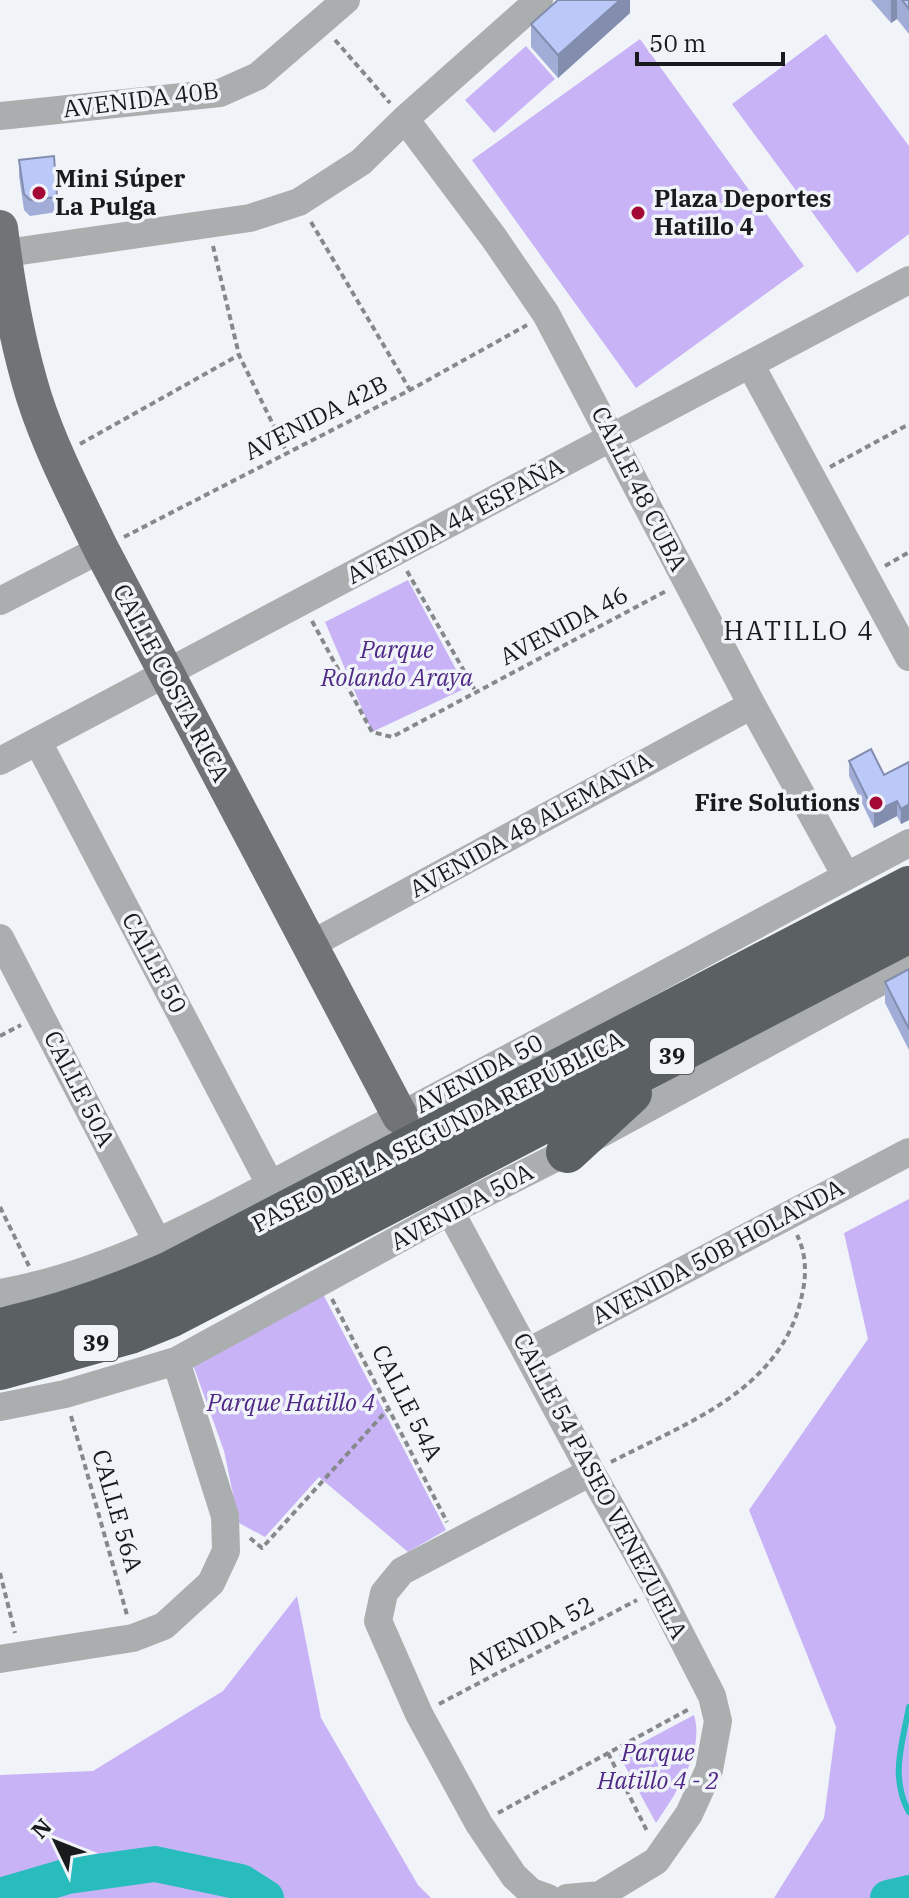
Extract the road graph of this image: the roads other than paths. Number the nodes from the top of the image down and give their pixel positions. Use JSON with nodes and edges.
{"nodes":[{"id":1,"x":346,"y":0,"type":"edge"},
{"id":2,"x":539,"y":0,"type":"edge"},
{"id":3,"x":0,"y":116,"type":"edge"},
{"id":4,"x":405,"y":119,"type":"junction"},
{"id":5,"x":1,"y":245,"type":"edge"},
{"id":6,"x":909,"y":280,"type":"edge"},
{"id":7,"x":750,"y":364,"type":"junction"},
{"id":8,"x":613,"y":438,"type":"junction"},
{"id":9,"x":101,"y":549,"type":"junction"},
{"id":10,"x":0,"y":601,"type":"edge"},
{"id":11,"x":909,"y":657,"type":"edge"},
{"id":12,"x":166,"y":673,"type":"junction"},
{"id":13,"x":752,"y":705,"type":"junction"},
{"id":14,"x":38,"y":742,"type":"junction"},
{"id":15,"x":0,"y":761,"type":"edge"},
{"id":16,"x":909,"y":843,"type":"edge"},
{"id":17,"x":846,"y":876,"type":"junction"},
{"id":18,"x":909,"y":887,"type":"edge"},
{"id":19,"x":909,"y":932,"type":"edge"},
{"id":20,"x":0,"y":938,"type":"edge"},
{"id":21,"x":310,"y":945,"type":"junction"},
{"id":22,"x":909,"y":966,"type":"edge"},
{"id":23,"x":668,"y":1059,"type":"junction"},
{"id":24,"x":400,"y":1116,"type":"junction"},
{"id":25,"x":567,"y":1152,"type":"junction"},
{"id":26,"x":909,"y":1152,"type":"edge"},
{"id":27,"x":270,"y":1184,"type":"junction"},
{"id":28,"x":450,"y":1211,"type":"junction"},
{"id":29,"x":157,"y":1241,"type":"junction"},
{"id":30,"x":0,"y":1293,"type":"edge"},
{"id":31,"x":0,"y":1329,"type":"edge"},
{"id":32,"x":528,"y":1352,"type":"junction"},
{"id":33,"x":176,"y":1361,"type":"junction"},
{"id":34,"x":0,"y":1369,"type":"edge"},
{"id":35,"x":0,"y":1407,"type":"edge"},
{"id":36,"x":591,"y":1472,"type":"junction"},
{"id":37,"x":10,"y":1657,"type":"edge"},
{"id":38,"x":548,"y":1898,"type":"edge"},
{"id":39,"x":567,"y":1898,"type":"edge"}],
"edges":[{"from":1,"to":3,"type":"street","name":"AVENIDA 40B"},
{"from":2,"to":4,"type":"street"},
{"from":4,"to":5,"type":"street"},
{"from":4,"to":8,"type":"street","name":"CALLE 48 CUBA"},
{"from":5,"to":9,"type":"main road","name":"CALLE COSTA RICA"},
{"from":6,"to":7,"type":"street","name":"AVENIDA 44 ESPAÑA"},
{"from":7,"to":8,"type":"street","name":"AVENIDA 44 ESPAÑA"},
{"from":7,"to":11,"type":"street"},
{"from":8,"to":12,"type":"street","name":"AVENIDA 44 ESPAÑA"},
{"from":8,"to":13,"type":"street","name":"CALLE 48 CUBA"},
{"from":9,"to":10,"type":"street"},
{"from":9,"to":12,"type":"main road","name":"CALLE COSTA RICA"},
{"from":12,"to":14,"type":"street","name":"AVENIDA 44 ESPAÑA"},
{"from":12,"to":21,"type":"main road","name":"CALLE COSTA RICA"},
{"from":13,"to":17,"type":"street","name":"CALLE 48 CUBA"},
{"from":13,"to":21,"type":"street","name":"AVENIDA 48 ALEMANIA"},
{"from":14,"to":15,"type":"street","name":"AVENIDA 44 ESPAÑA"},
{"from":14,"to":27,"type":"street","name":"CALLE 50"},
{"from":16,"to":17,"type":"street","name":"AVENIDA 50"},
{"from":17,"to":24,"type":"street","name":"AVENIDA 50"},
{"from":18,"to":31,"type":"highway","name":"PASEO DE LA SEGUNDA REPÚBLICA","number":"39"},
{"from":19,"to":23,"type":"highway","name":"PASEO DE LA SEGUNDA REPÚBLICA","number":"39"},
{"from":20,"to":29,"type":"street","name":"CALLE 50A"},
{"from":21,"to":24,"type":"main road","name":"CALLE COSTA RICA"},
{"from":22,"to":25,"type":"street","name":"AVENIDA 50A"},
{"from":23,"to":25,"type":"highway"},
{"from":23,"to":34,"type":"highway","name":"PASEO DE LA SEGUNDA REPÚBLICA","number":"39"},
{"from":24,"to":27,"type":"street","name":"AVENIDA 50"},
{"from":25,"to":28,"type":"street","name":"AVENIDA 50A"},
{"from":26,"to":32,"type":"street","name":"AVENIDA 50B HOLANDA"},
{"from":27,"to":29,"type":"street","name":"AVENIDA 50"},
{"from":28,"to":32,"type":"street","name":"CALLE 54 PASEO VENEZUELA"},
{"from":28,"to":33,"type":"street","name":"AVENIDA 50A"},
{"from":29,"to":30,"type":"street","name":"AVENIDA 50"},
{"from":32,"to":36,"type":"street","name":"CALLE 54 PASEO VENEZUELA"},
{"from":33,"to":35,"type":"street","name":"AVENIDA 50A"},
{"from":33,"to":37,"type":"street"},
{"from":36,"to":38,"type":"street"},
{"from":36,"to":39,"type":"street","name":"CALLE 54 PASEO VENEZUELA"}]}
